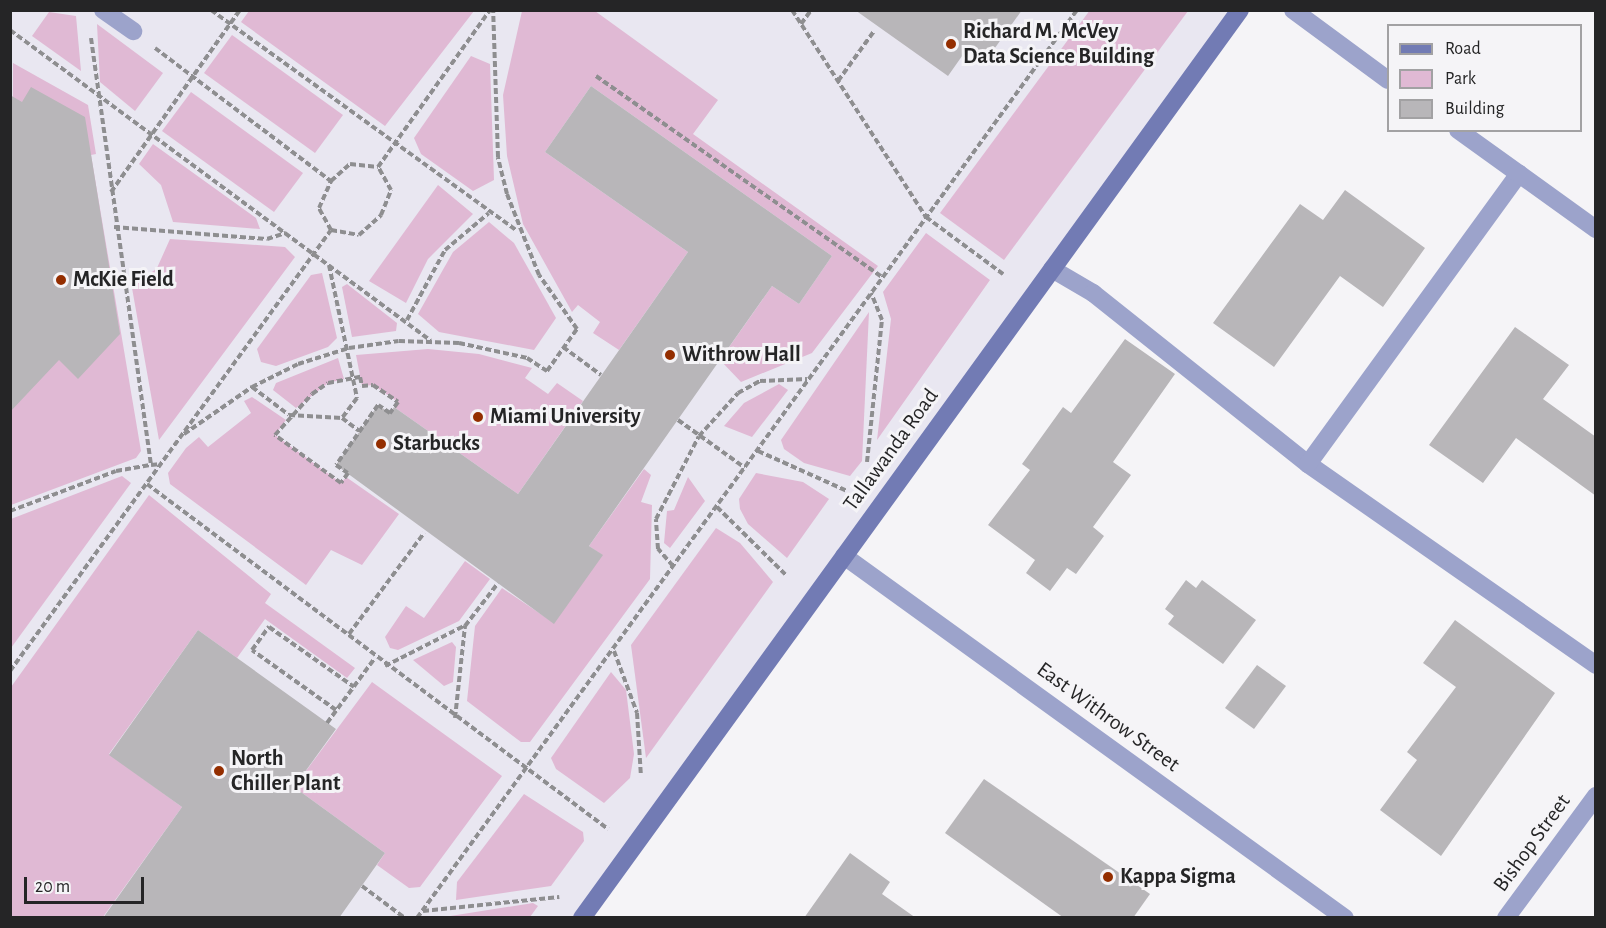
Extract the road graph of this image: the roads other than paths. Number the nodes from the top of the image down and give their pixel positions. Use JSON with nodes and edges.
{"nodes":[{"id":1,"x":103,"y":10,"type":"edge"},
{"id":2,"x":1240,"y":10,"type":"edge"},
{"id":3,"x":1293,"y":10,"type":"edge"},
{"id":4,"x":133,"y":31,"type":"road end"},
{"id":5,"x":1387,"y":79,"type":"edge"},
{"id":6,"x":1461,"y":132,"type":"edge"},
{"id":7,"x":1518,"y":174,"type":"junction"},
{"id":8,"x":1596,"y":230,"type":"edge"},
{"id":9,"x":1052,"y":269,"type":"junction"},
{"id":10,"x":1308,"y":464,"type":"junction"},
{"id":11,"x":844,"y":556,"type":"junction"},
{"id":12,"x":1596,"y":665,"type":"edge"},
{"id":13,"x":1596,"y":796,"type":"edge"},
{"id":14,"x":582,"y":918,"type":"edge"},
{"id":15,"x":1345,"y":918,"type":"edge"},
{"id":16,"x":1506,"y":918,"type":"edge"}],
"edges":[{"from":1,"to":4,"type":"street"},
{"from":2,"to":9,"type":"street","name":"Tallawanda Road"},
{"from":3,"to":5,"type":"street"},
{"from":6,"to":7,"type":"street"},
{"from":7,"to":8,"type":"street"},
{"from":7,"to":10,"type":"street"},
{"from":9,"to":10,"type":"street"},
{"from":9,"to":11,"type":"street","name":"Tallawanda Road"},
{"from":10,"to":12,"type":"street"},
{"from":11,"to":14,"type":"street","name":"Tallawanda Road"},
{"from":11,"to":15,"type":"street","name":"East Withrow Street"},
{"from":13,"to":16,"type":"street","name":"Bishop Street"}]}
